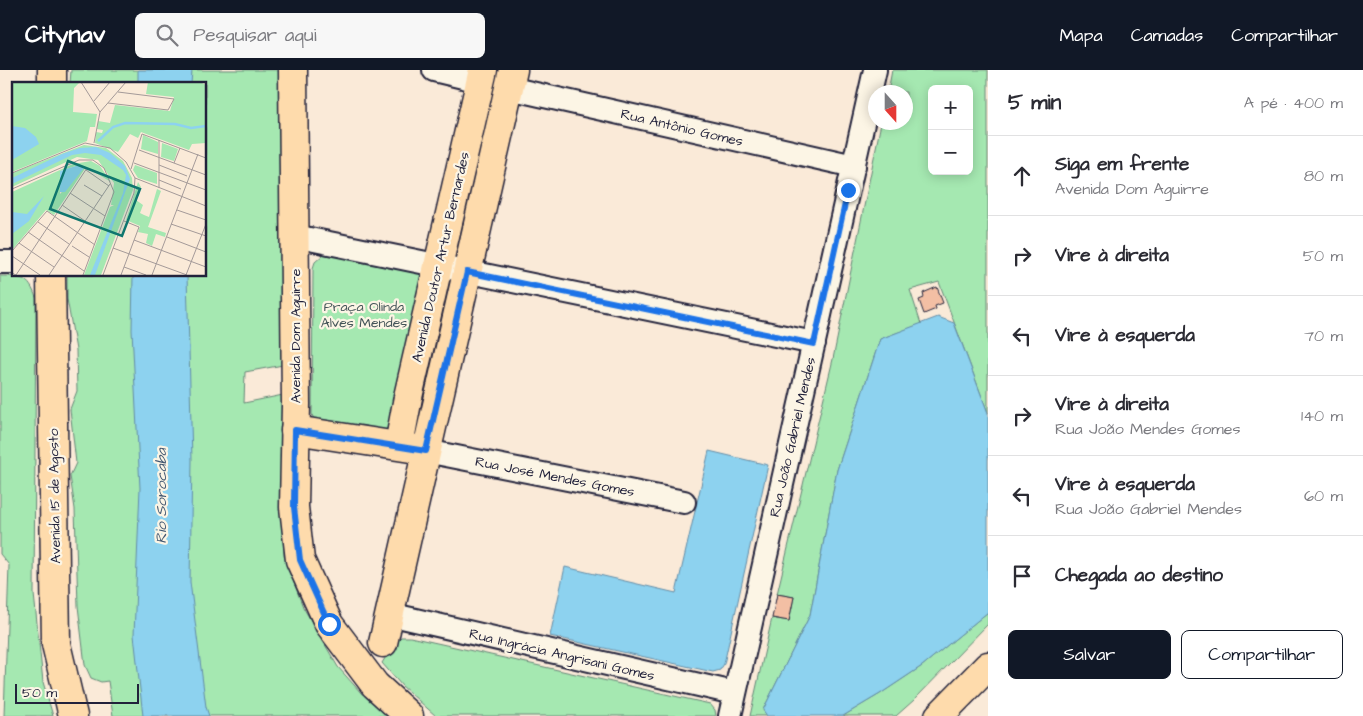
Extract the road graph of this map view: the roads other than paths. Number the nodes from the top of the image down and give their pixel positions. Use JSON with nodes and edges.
{"nodes":[{"id":1,"x":293,"y":70,"type":"edge"},
{"id":2,"x":434,"y":70,"type":"edge"},
{"id":3,"x":875,"y":70,"type":"edge"},
{"id":4,"x":481,"y":75,"type":"edge"},
{"id":5,"x":511,"y":79,"type":"edge"},
{"id":6,"x":854,"y":166,"type":"junction"},
{"id":7,"x":295,"y":236,"type":"junction"},
{"id":8,"x":438,"y":266,"type":"junction"},
{"id":9,"x":467,"y":272,"type":"junction"},
{"id":10,"x":51,"y":276,"type":"edge"},
{"id":11,"x":814,"y":344,"type":"junction"},
{"id":12,"x":295,"y":430,"type":"junction"},
{"id":13,"x":399,"y":445,"type":"junction"},
{"id":14,"x":426,"y":451,"type":"junction"},
{"id":15,"x":684,"y":502,"type":"dead end"},
{"id":16,"x":389,"y":614,"type":"junction"},
{"id":17,"x":383,"y":643,"type":"dead end"},
{"id":18,"x":988,"y":666,"type":"edge"},
{"id":19,"x":734,"y":693,"type":"junction"},
{"id":20,"x":73,"y":716,"type":"edge"},
{"id":21,"x":409,"y":716,"type":"edge"},
{"id":22,"x":730,"y":716,"type":"edge"},
{"id":23,"x":939,"y":716,"type":"edge"}],
"edges":[{"from":1,"to":7,"type":"main road","name":"Avenida Dom Aguirre"},
{"from":2,"to":4,"type":"street"},
{"from":3,"to":6,"type":"street","name":"Rua João Gabriel Mendes"},
{"from":4,"to":8,"type":"main road","name":"Avenida Doutor Artur Bernardes"},
{"from":5,"to":6,"type":"street","name":"Rua Antônio Gomes"},
{"from":5,"to":9,"type":"main road"},
{"from":6,"to":11,"type":"street","name":"Rua João Gabriel Mendes"},
{"from":7,"to":8,"type":"street"},
{"from":7,"to":12,"type":"main road","name":"Avenida Dom Aguirre"},
{"from":8,"to":9,"type":"street"},
{"from":8,"to":13,"type":"main road","name":"Avenida Doutor Artur Bernardes"},
{"from":9,"to":11,"type":"street"},
{"from":9,"to":14,"type":"main road"},
{"from":10,"to":20,"type":"main road","name":"Avenida 15 de Agosto"},
{"from":11,"to":19,"type":"street","name":"Rua João Gabriel Mendes"},
{"from":12,"to":13,"type":"main road"},
{"from":12,"to":21,"type":"main road","name":"Avenida Dom Aguirre"},
{"from":13,"to":14,"type":"main road"},
{"from":14,"to":15,"type":"street","name":"Rua José Mendes Gomes"},
{"from":14,"to":16,"type":"main road"},
{"from":16,"to":17,"type":"main road"},
{"from":16,"to":19,"type":"street","name":"Rua Ingrácia Angrisani Gomes"},
{"from":18,"to":23,"type":"main road"},
{"from":19,"to":22,"type":"street","name":"Rua João Gabriel Mendes"}]}
